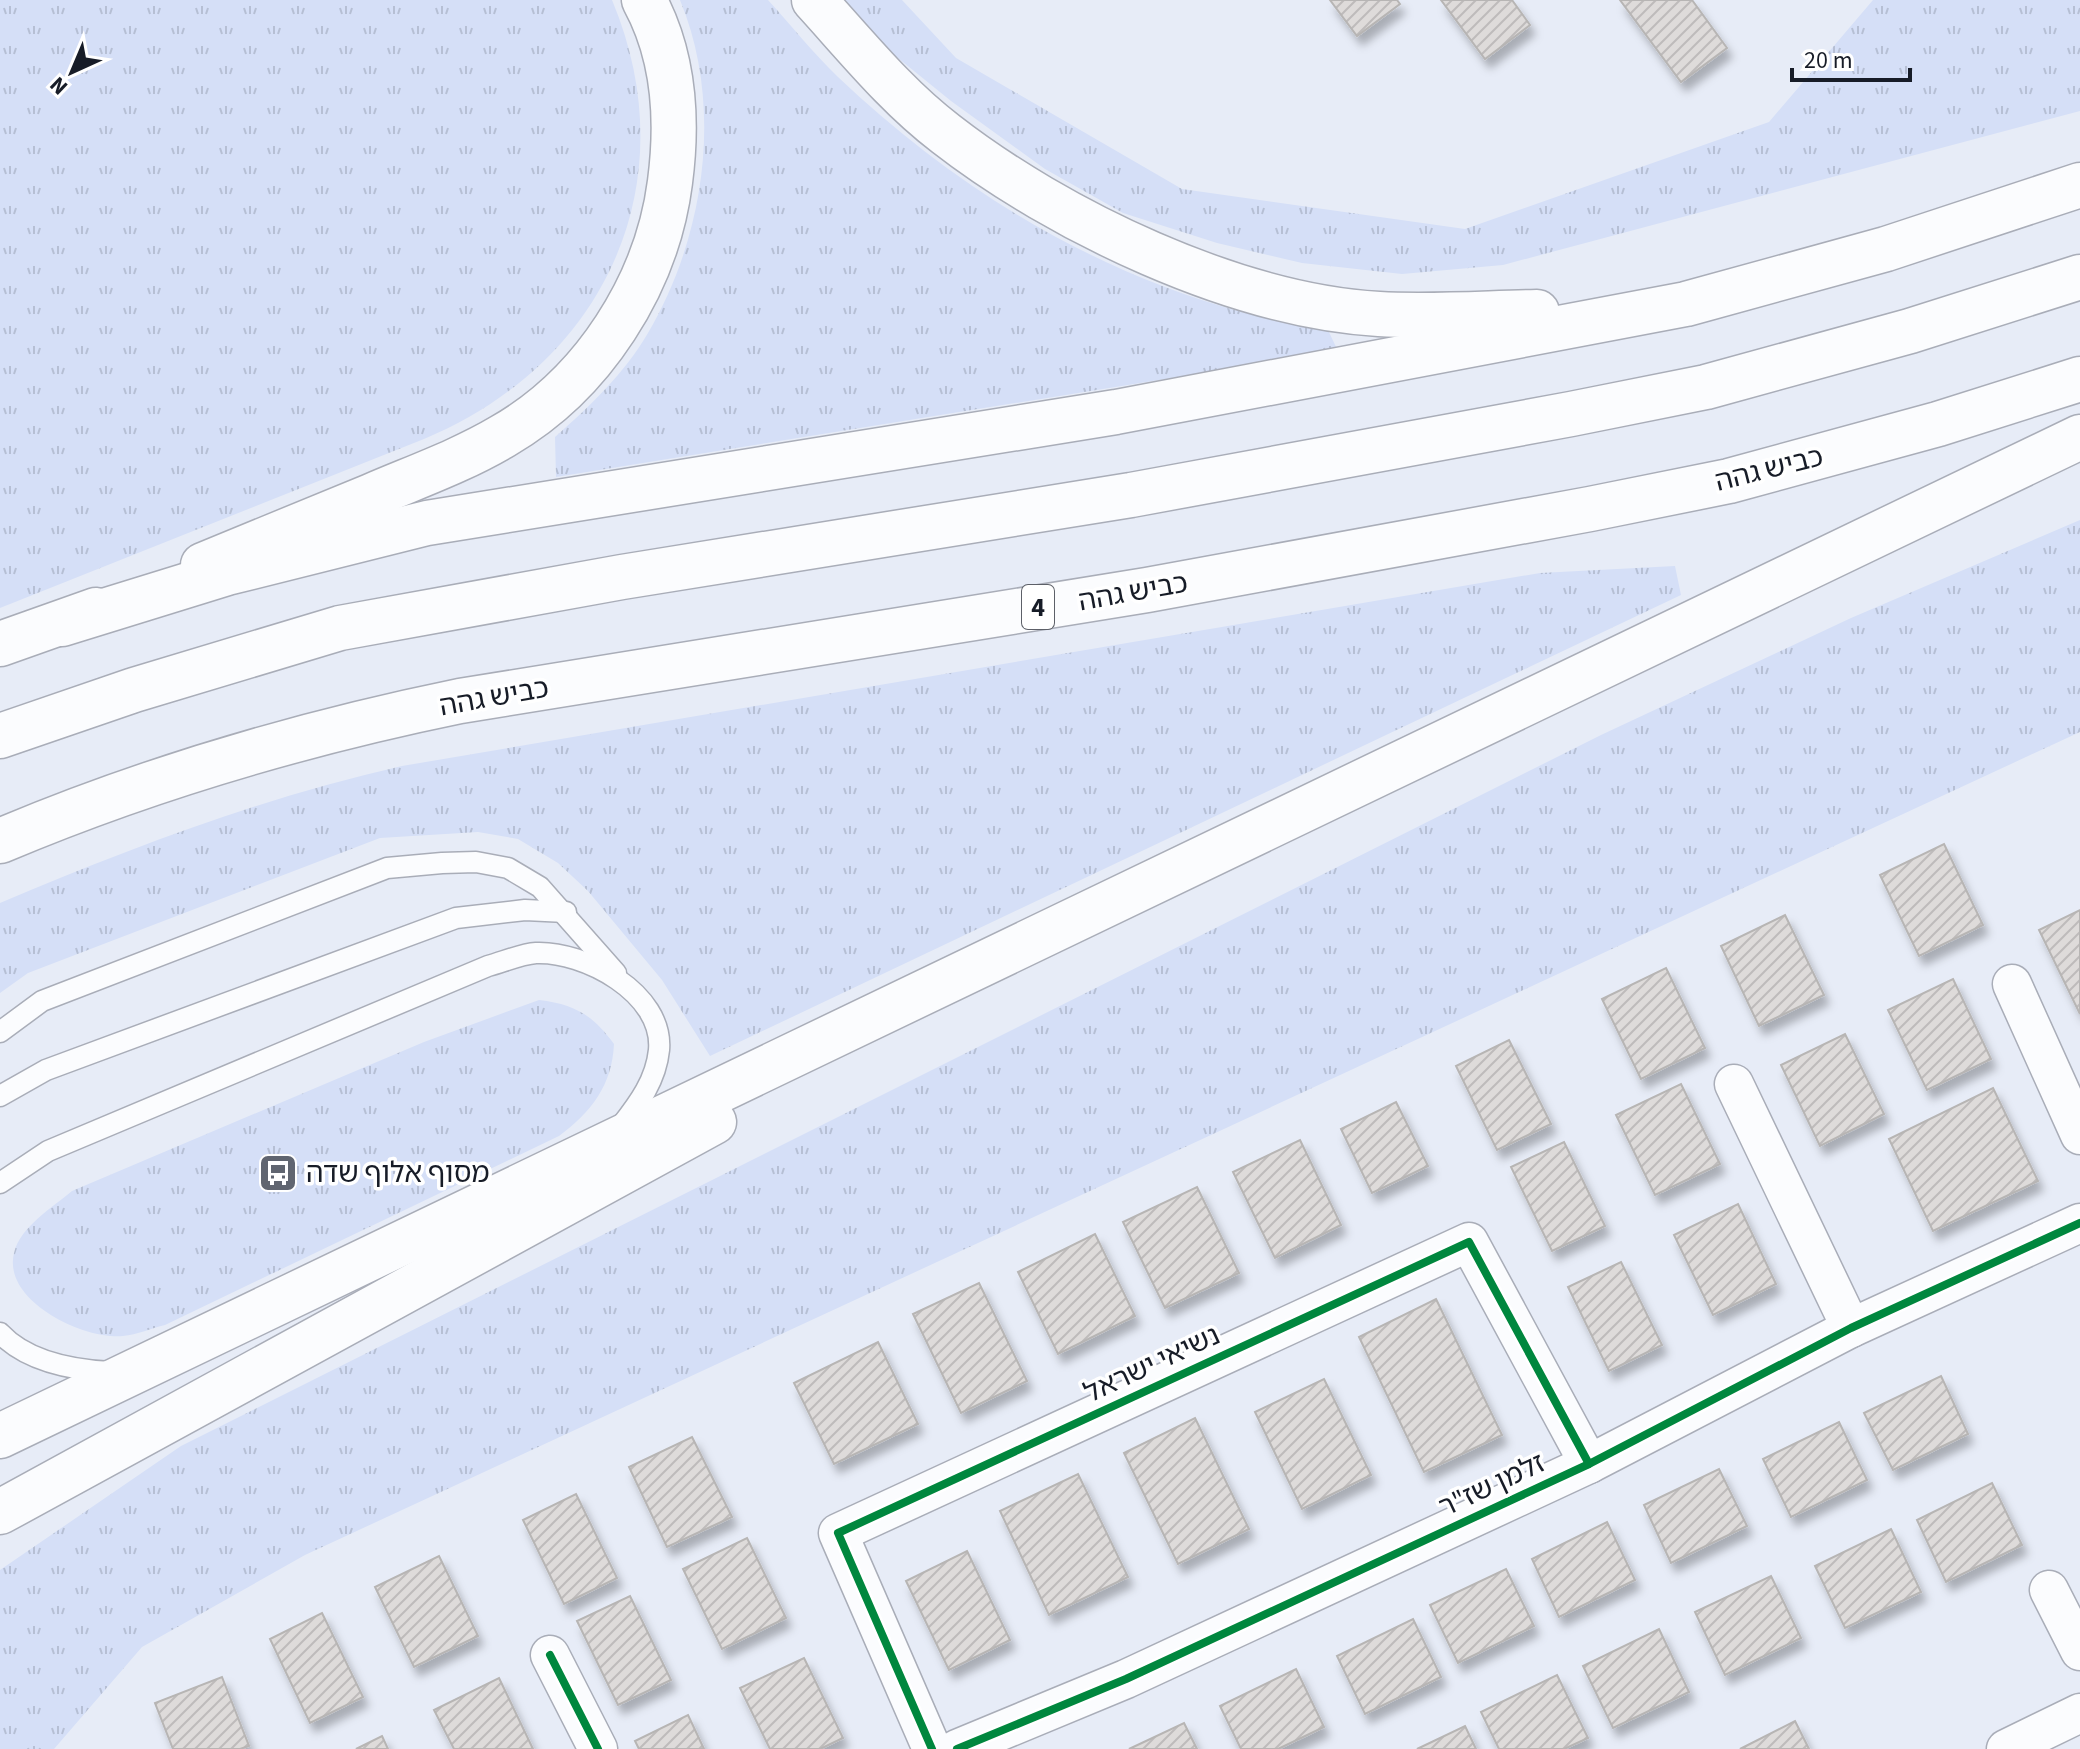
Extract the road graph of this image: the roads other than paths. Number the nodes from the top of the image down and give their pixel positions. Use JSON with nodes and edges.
{"nodes":[{"id":1,"x":644,"y":0,"type":"edge"},
{"id":2,"x":814,"y":0,"type":"edge"},
{"id":3,"x":2080,"y":185,"type":"edge"},
{"id":4,"x":1808,"y":272,"type":"junction"},
{"id":5,"x":2080,"y":277,"type":"edge"},
{"id":6,"x":2080,"y":379,"type":"edge"},
{"id":7,"x":2080,"y":437,"type":"edge"},
{"id":8,"x":62,"y":624,"type":"junction"},
{"id":9,"x":0,"y":644,"type":"edge"},
{"id":10,"x":0,"y":736,"type":"edge"},
{"id":11,"x":0,"y":841,"type":"edge"},
{"id":12,"x":1166,"y":875,"type":"junction"},
{"id":13,"x":566,"y":912,"type":"junction"},
{"id":14,"x":2012,"y":984,"type":"dead end"},
{"id":15,"x":639,"y":1000,"type":"junction"},
{"id":16,"x":0,"y":1032,"type":"edge"},
{"id":17,"x":1734,"y":1084,"type":"dead end"},
{"id":18,"x":0,"y":1096,"type":"edge"},
{"id":19,"x":2080,"y":1135,"type":"edge"},
{"id":20,"x":606,"y":1143,"type":"junction"},
{"id":21,"x":0,"y":1183,"type":"edge"},
{"id":22,"x":2080,"y":1223,"type":"edge"},
{"id":23,"x":1851,"y":1328,"type":"junction"},
{"id":24,"x":0,"y":1333,"type":"edge"},
{"id":25,"x":128,"y":1373,"type":"junction"},
{"id":26,"x":0,"y":1436,"type":"edge"},
{"id":27,"x":1589,"y":1464,"type":"junction"},
{"id":28,"x":0,"y":1512,"type":"edge"},
{"id":29,"x":2049,"y":1590,"type":"dead end"},
{"id":30,"x":2080,"y":1651,"type":"edge"},
{"id":31,"x":550,"y":1655,"type":"dead end"},
{"id":32,"x":2080,"y":1713,"type":"edge"},
{"id":33,"x":598,"y":1749,"type":"edge"},
{"id":34,"x":932,"y":1749,"type":"edge"},
{"id":35,"x":957,"y":1749,"type":"edge"},
{"id":36,"x":2006,"y":1749,"type":"edge"}],
"edges":[{"from":1,"to":8,"type":"main road"},
{"from":2,"to":4,"type":"main road"},
{"from":3,"to":4,"type":"main road"},
{"from":4,"to":8,"type":"main road"},
{"from":5,"to":10,"type":"main road"},
{"from":6,"to":11,"type":"main road","name":"כביש גהה","number":"4"},
{"from":7,"to":12,"type":"main road"},
{"from":8,"to":9,"type":"main road"},
{"from":12,"to":20,"type":"main road"},
{"from":12,"to":28,"type":"main road"},
{"from":13,"to":15,"type":"lane"},
{"from":13,"to":16,"type":"lane"},
{"from":13,"to":18,"type":"lane"},
{"from":14,"to":19,"type":"street"},
{"from":15,"to":20,"type":"lane"},
{"from":15,"to":21,"type":"lane"},
{"from":17,"to":23,"type":"street"},
{"from":20,"to":25,"type":"main road"},
{"from":22,"to":23,"type":"street","name":"זלמן שז\"ר"},
{"from":23,"to":27,"type":"street","name":"זלמן שז\"ר"},
{"from":24,"to":25,"type":"lane"},
{"from":25,"to":26,"type":"main road"},
{"from":27,"to":34,"type":"street","name":"נשיאי ישראל"},
{"from":27,"to":35,"type":"street","name":"זלמן שז\"ר"},
{"from":29,"to":30,"type":"street"},
{"from":31,"to":33,"type":"street"},
{"from":32,"to":36,"type":"street"}]}
